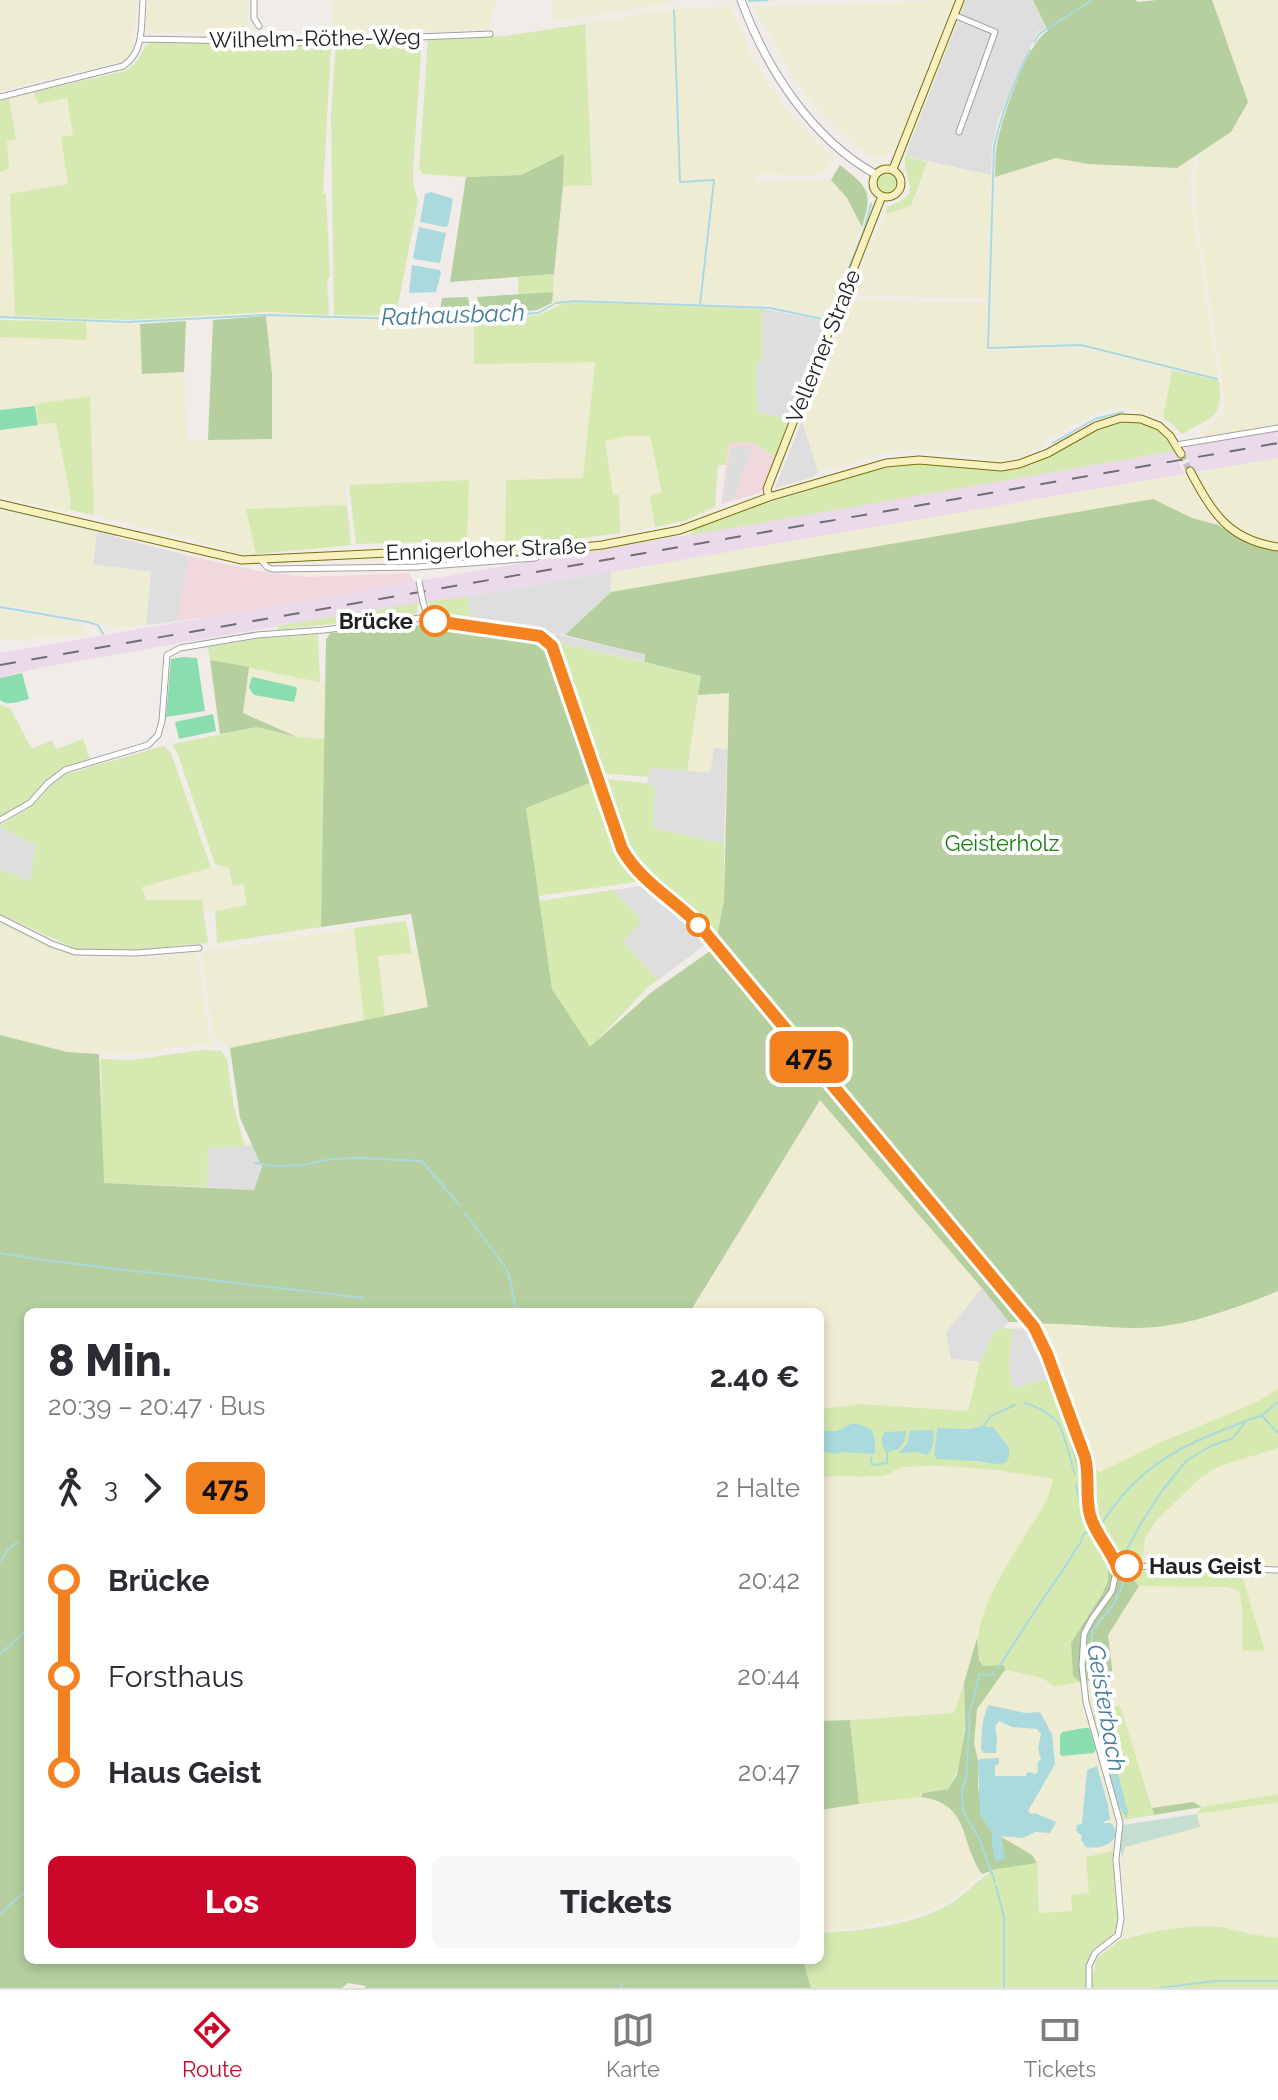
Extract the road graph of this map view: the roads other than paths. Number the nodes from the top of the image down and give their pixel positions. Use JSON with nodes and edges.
{"nodes":[{"id":1,"x":143,"y":0,"type":"edge"},
{"id":2,"x":254,"y":0,"type":"edge"},
{"id":3,"x":741,"y":0,"type":"edge"},
{"id":4,"x":960,"y":0,"type":"edge"},
{"id":5,"x":954,"y":15,"type":"junction"},
{"id":6,"x":259,"y":26,"type":"dead end"},
{"id":7,"x":490,"y":34,"type":"dead end"},
{"id":8,"x":140,"y":39,"type":"junction"},
{"id":9,"x":0,"y":97,"type":"edge"},
{"id":10,"x":959,"y":132,"type":"dead end"},
{"id":11,"x":893,"y":169,"type":"junction"},
{"id":12,"x":875,"y":174,"type":"junction"},
{"id":13,"x":882,"y":196,"type":"junction"},
{"id":14,"x":1278,"y":428,"type":"edge"},
{"id":15,"x":1176,"y":445,"type":"junction"},
{"id":16,"x":1181,"y":454,"type":"tunnel mouth"},
{"id":17,"x":1190,"y":471,"type":"tunnel mouth"},
{"id":18,"x":769,"y":497,"type":"junction"},
{"id":19,"x":0,"y":504,"type":"edge"},
{"id":20,"x":1278,"y":547,"type":"edge"},
{"id":21,"x":546,"y":551,"type":"junction"},
{"id":22,"x":261,"y":560,"type":"junction"},
{"id":23,"x":417,"y":567,"type":"junction"},
{"id":24,"x":427,"y":615,"type":"junction"},
{"id":25,"x":0,"y":820,"type":"edge"},
{"id":26,"x":0,"y":918,"type":"edge"},
{"id":27,"x":199,"y":948,"type":"dead end"},
{"id":28,"x":1122,"y":1566,"type":"junction"},
{"id":29,"x":1278,"y":1570,"type":"edge"},
{"id":30,"x":1089,"y":1988,"type":"edge"}],
"edges":[{"from":1,"to":8,"type":"street"},
{"from":2,"to":6,"type":"street"},
{"from":3,"to":12,"type":"street"},
{"from":4,"to":5,"type":"main road"},
{"from":5,"to":10,"type":"street"},
{"from":5,"to":11,"type":"main road"},
{"from":7,"to":8,"type":"street","name":"Wilhelm-Röthe-Weg"},
{"from":8,"to":9,"type":"street"},
{"from":11,"to":12,"type":"main road"},
{"from":11,"to":13,"type":"main road"},
{"from":12,"to":13,"type":"main road"},
{"from":13,"to":18,"type":"main road","name":"Vellerner Straße"},
{"from":14,"to":15,"type":"street"},
{"from":15,"to":16,"type":"main road","name":"Ennigerloher Straße"},
{"from":15,"to":18,"type":"main road","name":"Ennigerloher Straße"},
{"from":17,"to":20,"type":"main road"},
{"from":18,"to":21,"type":"main road","name":"Ennigerloher Straße"},
{"from":19,"to":22,"type":"main road","name":"Ennigerloher Straße"},
{"from":21,"to":22,"type":"main road","name":"Ennigerloher Straße"},
{"from":21,"to":23,"type":"street"},
{"from":22,"to":23,"type":"street"},
{"from":23,"to":24,"type":"street","bridge":true},
{"from":24,"to":25,"type":"street"},
{"from":24,"to":28,"type":"street"},
{"from":26,"to":27,"type":"street"},
{"from":28,"to":29,"type":"street"},
{"from":28,"to":30,"type":"street"}]}
